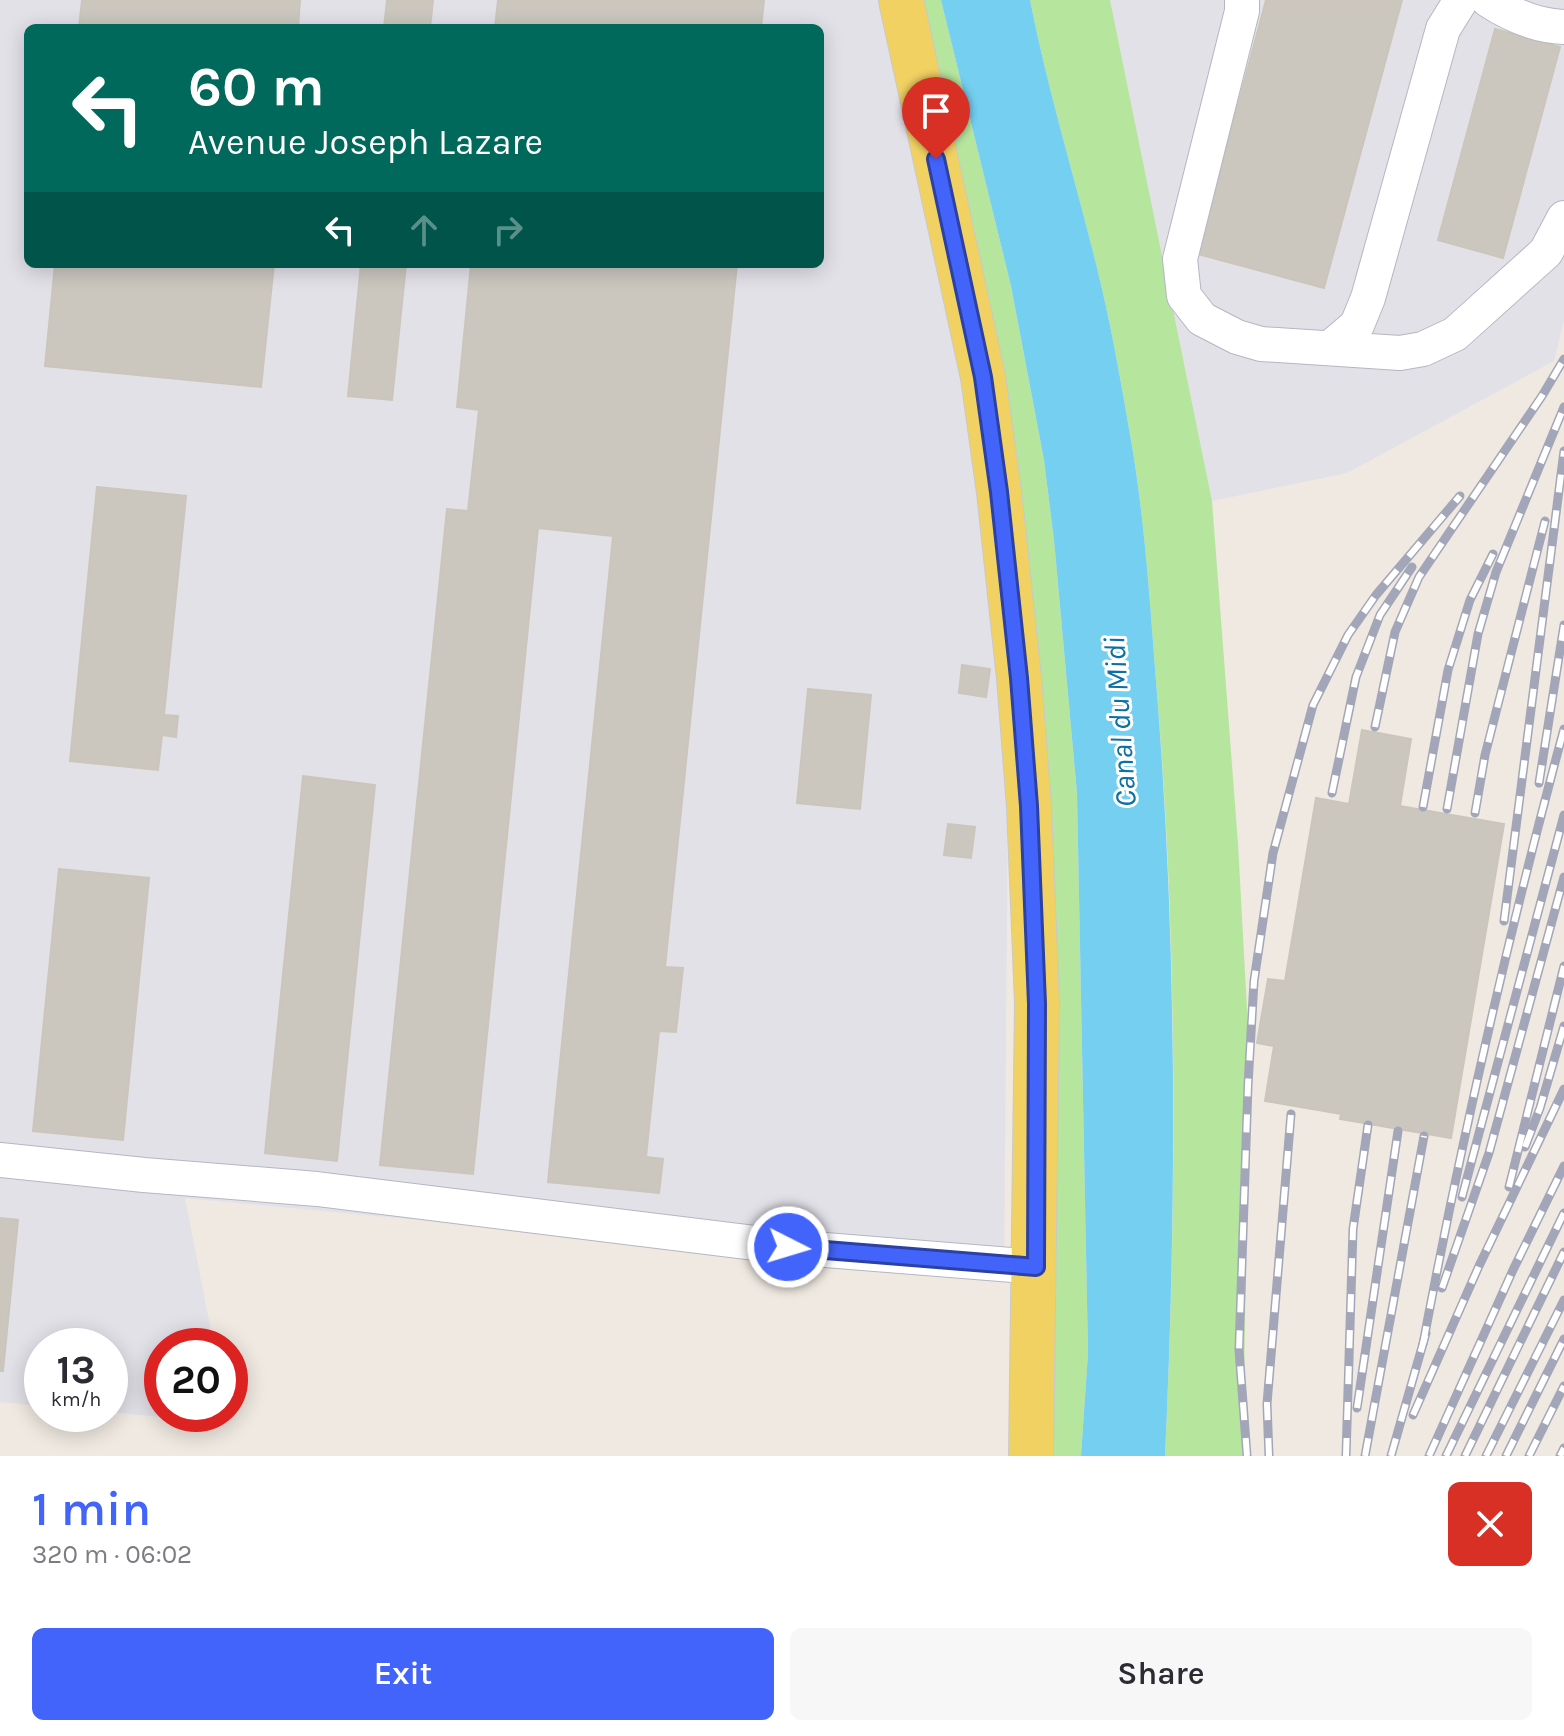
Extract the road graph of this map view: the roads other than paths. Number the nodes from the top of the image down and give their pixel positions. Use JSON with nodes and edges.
{"nodes":[{"id":1,"x":901,"y":0,"type":"edge"},
{"id":2,"x":1242,"y":0,"type":"edge"},
{"id":3,"x":1461,"y":0,"type":"edge"},
{"id":4,"x":1488,"y":0,"type":"edge"},
{"id":5,"x":1564,"y":27,"type":"edge"},
{"id":6,"x":1564,"y":218,"type":"edge"},
{"id":7,"x":1330,"y":348,"type":"junction"},
{"id":8,"x":0,"y":1160,"type":"edge"},
{"id":9,"x":1036,"y":1267,"type":"junction"},
{"id":10,"x":1031,"y":1456,"type":"edge"}],
"edges":[{"from":1,"to":9,"type":"main road"},
{"from":2,"to":7,"type":"lane"},
{"from":3,"to":7,"type":"lane"},
{"from":4,"to":5,"type":"lane"},
{"from":6,"to":7,"type":"lane"},
{"from":8,"to":9,"type":"lane"},
{"from":9,"to":10,"type":"main road"}]}
